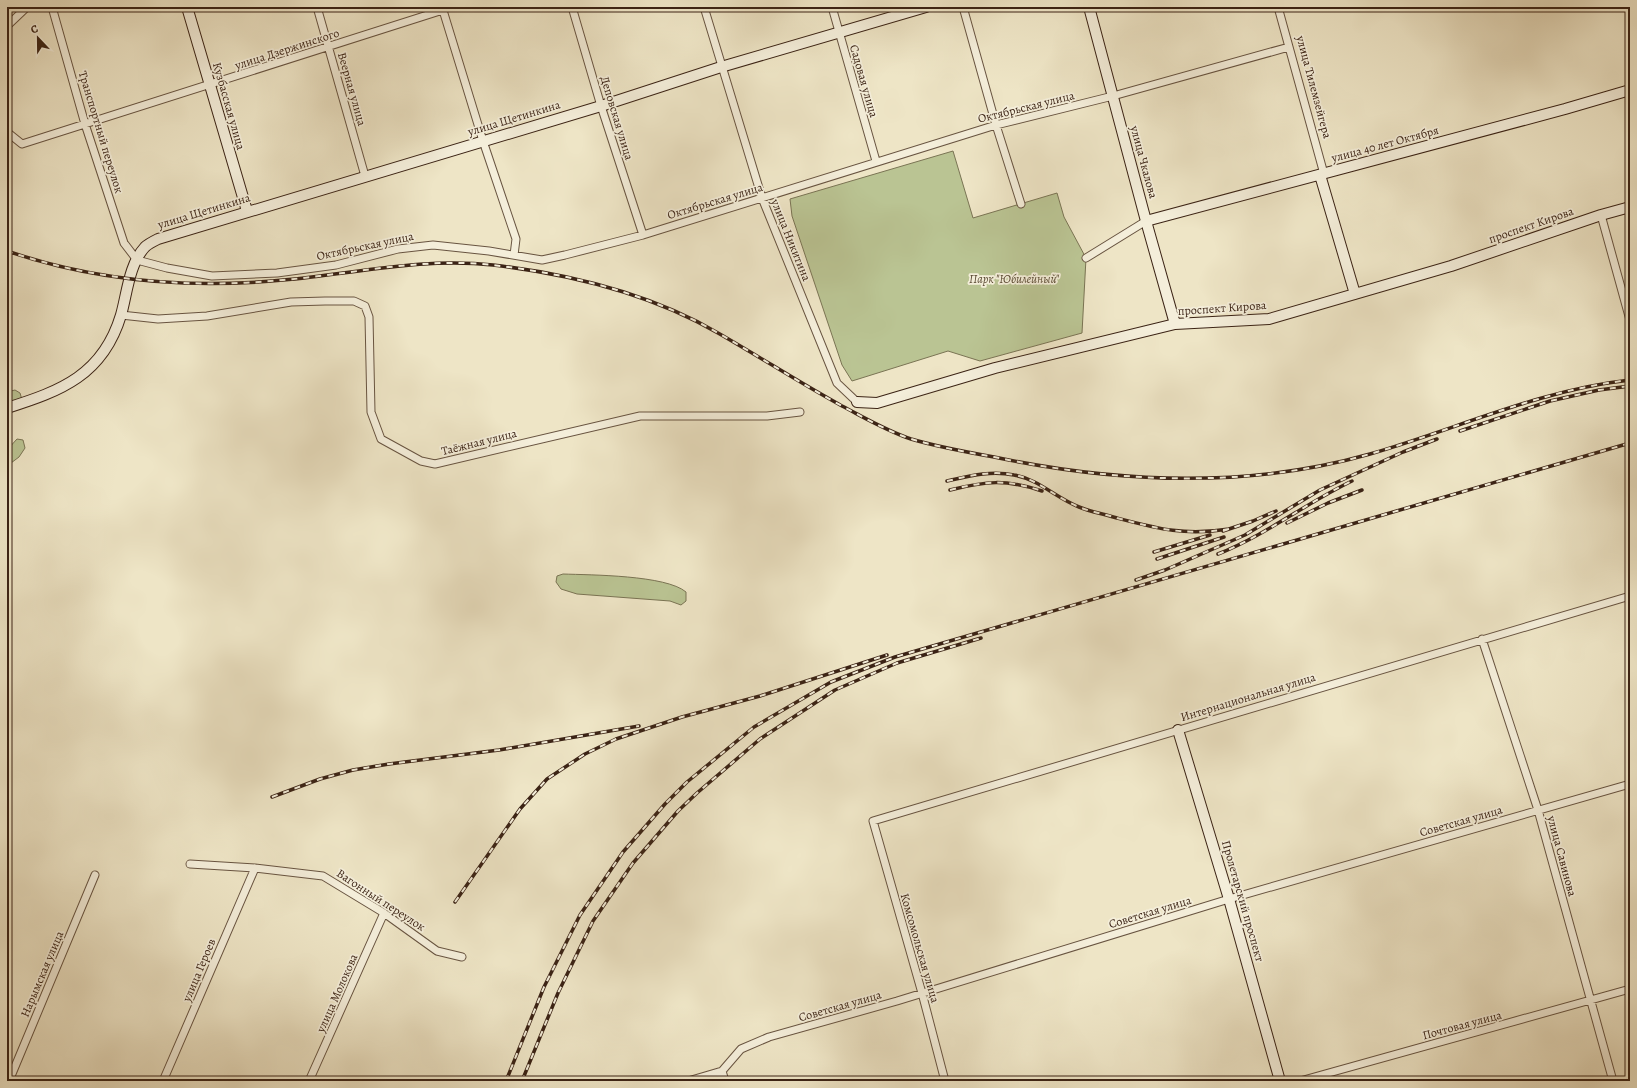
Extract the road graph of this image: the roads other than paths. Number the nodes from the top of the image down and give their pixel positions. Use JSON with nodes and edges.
{"nodes":[{"id":1,"x":27,"y":7,"type":"edge"},
{"id":2,"x":52,"y":7,"type":"edge"},
{"id":3,"x":187,"y":7,"type":"edge"},
{"id":4,"x":317,"y":7,"type":"edge"},
{"id":5,"x":572,"y":7,"type":"edge"},
{"id":6,"x":704,"y":7,"type":"edge"},
{"id":7,"x":832,"y":7,"type":"edge"},
{"id":8,"x":926,"y":7,"type":"edge"},
{"id":9,"x":963,"y":7,"type":"edge"},
{"id":10,"x":1089,"y":7,"type":"edge"},
{"id":11,"x":1278,"y":7,"type":"edge"},
{"id":12,"x":442,"y":9,"type":"edge"},
{"id":13,"x":7,"y":26,"type":"edge"},
{"id":14,"x":838,"y":31,"type":"junction"},
{"id":15,"x":329,"y":47,"type":"junction"},
{"id":16,"x":1289,"y":47,"type":"junction"},
{"id":17,"x":721,"y":66,"type":"junction"},
{"id":18,"x":210,"y":85,"type":"junction"},
{"id":19,"x":1630,"y":90,"type":"edge"},
{"id":20,"x":1113,"y":96,"type":"junction"},
{"id":21,"x":600,"y":106,"type":"junction"},
{"id":22,"x":85,"y":124,"type":"junction"},
{"id":23,"x":996,"y":125,"type":"junction"},
{"id":24,"x":7,"y":132,"type":"edge"},
{"id":25,"x":483,"y":141,"type":"junction"},
{"id":26,"x":876,"y":161,"type":"junction"},
{"id":27,"x":1322,"y":174,"type":"junction"},
{"id":28,"x":365,"y":176,"type":"junction"},
{"id":29,"x":762,"y":198,"type":"junction"},
{"id":30,"x":1021,"y":204,"type":"dead end"},
{"id":31,"x":1630,"y":207,"type":"edge"},
{"id":32,"x":247,"y":211,"type":"junction"},
{"id":33,"x":1601,"y":215,"type":"junction"},
{"id":34,"x":1146,"y":221,"type":"junction"},
{"id":35,"x":643,"y":234,"type":"junction"},
{"id":36,"x":514,"y":255,"type":"junction"},
{"id":37,"x":1086,"y":258,"type":"dead end"},
{"id":38,"x":137,"y":260,"type":"junction"},
{"id":39,"x":1355,"y":294,"type":"junction"},
{"id":40,"x":121,"y":316,"type":"junction"},
{"id":41,"x":1630,"y":320,"type":"edge"},
{"id":42,"x":1175,"y":324,"type":"junction"},
{"id":43,"x":858,"y":402,"type":"joint"},
{"id":44,"x":7,"y":408,"type":"edge"},
{"id":45,"x":800,"y":412,"type":"dead end"},
{"id":46,"x":1630,"y":596,"type":"edge"},
{"id":47,"x":1482,"y":639,"type":"junction"},
{"id":48,"x":1178,"y":730,"type":"junction"},
{"id":49,"x":1630,"y":784,"type":"edge"},
{"id":50,"x":1538,"y":810,"type":"junction"},
{"id":51,"x":873,"y":821,"type":"joint"},
{"id":52,"x":190,"y":864,"type":"dead end"},
{"id":53,"x":255,"y":868,"type":"junction"},
{"id":54,"x":95,"y":875,"type":"dead end"},
{"id":55,"x":1229,"y":899,"type":"junction"},
{"id":56,"x":384,"y":913,"type":"junction"},
{"id":57,"x":462,"y":957,"type":"dead end"},
{"id":58,"x":1630,"y":989,"type":"edge"},
{"id":59,"x":922,"y":993,"type":"junction"},
{"id":60,"x":1590,"y":1001,"type":"junction"},
{"id":61,"x":722,"y":1071,"type":"junction"},
{"id":62,"x":9,"y":1081,"type":"edge"},
{"id":63,"x":163,"y":1081,"type":"edge"},
{"id":64,"x":309,"y":1081,"type":"edge"},
{"id":65,"x":688,"y":1081,"type":"edge"},
{"id":66,"x":725,"y":1081,"type":"edge"},
{"id":67,"x":944,"y":1081,"type":"edge"},
{"id":68,"x":1280,"y":1081,"type":"edge"},
{"id":69,"x":1300,"y":1081,"type":"edge"},
{"id":70,"x":1613,"y":1081,"type":"edge"}],
"edges":[{"from":1,"to":13,"type":"street"},
{"from":2,"to":22,"type":"street","name":"Транспортный переулок"},
{"from":3,"to":18,"type":"street","name":"Кузбасская улица"},
{"from":4,"to":15,"type":"street","name":"Веерная улица"},
{"from":5,"to":21,"type":"street","name":"Деповская улица"},
{"from":6,"to":17,"type":"street","name":"улица Никитина"},
{"from":7,"to":14,"type":"street","name":"Садовая улица"},
{"from":8,"to":14,"type":"street","name":"улица Щетинкина"},
{"from":9,"to":23,"type":"street"},
{"from":10,"to":20,"type":"street","name":"улица Чкалова"},
{"from":11,"to":16,"type":"street","name":"улица Тилемзейгера"},
{"from":12,"to":15,"type":"street","name":"улица Дзержинского"},
{"from":12,"to":25,"type":"street"},
{"from":14,"to":17,"type":"street","name":"улица Щетинкина"},
{"from":14,"to":26,"type":"street","name":"Садовая улица"},
{"from":15,"to":18,"type":"street","name":"улица Дзержинского"},
{"from":15,"to":28,"type":"street","name":"Веерная улица"},
{"from":16,"to":20,"type":"street","name":"Октябрьская улица"},
{"from":16,"to":27,"type":"street","name":"улица Тилемзейгера"},
{"from":17,"to":21,"type":"street","name":"улица Щетинкина"},
{"from":17,"to":29,"type":"street","name":"улица Никитина"},
{"from":18,"to":22,"type":"street","name":"улица Дзержинского"},
{"from":18,"to":32,"type":"street","name":"Кузбасская улица"},
{"from":19,"to":27,"type":"street","name":"улица 40 лет Октября"},
{"from":20,"to":23,"type":"street","name":"Октябрьская улица"},
{"from":20,"to":34,"type":"street","name":"улица Чкалова"},
{"from":21,"to":25,"type":"street","name":"улица Щетинкина"},
{"from":21,"to":35,"type":"street","name":"Деповская улица"},
{"from":22,"to":24,"type":"street","name":"улица Дзержинского"},
{"from":22,"to":38,"type":"street","name":"Транспортный переулок"},
{"from":23,"to":26,"type":"street","name":"Октябрьская улица"},
{"from":23,"to":30,"type":"street"},
{"from":25,"to":28,"type":"street","name":"улица Щетинкина"},
{"from":25,"to":36,"type":"street"},
{"from":26,"to":29,"type":"street","name":"Октябрьская улица"},
{"from":27,"to":34,"type":"street","name":"улица 40 лет Октября"},
{"from":27,"to":39,"type":"street","name":"улица Тилемзейгера"},
{"from":28,"to":32,"type":"street","name":"улица Щетинкина"},
{"from":29,"to":35,"type":"street","name":"Октябрьская улица"},
{"from":29,"to":43,"type":"street","name":"улица Никитина"},
{"from":31,"to":33,"type":"street","name":"проспект Кирова"},
{"from":32,"to":38,"type":"street","name":"улица Щетинкина"},
{"from":33,"to":39,"type":"street","name":"проспект Кирова"},
{"from":33,"to":41,"type":"street"},
{"from":34,"to":37,"type":"street"},
{"from":34,"to":42,"type":"street","name":"улица Чкалова"},
{"from":35,"to":36,"type":"street","name":"Октябрьская улица"},
{"from":36,"to":38,"type":"street","name":"Октябрьская улица"},
{"from":38,"to":40,"type":"street","name":"улица Щетинкина"},
{"from":39,"to":42,"type":"street","name":"проспект Кирова"},
{"from":40,"to":44,"type":"street","name":"улица Щетинкина"},
{"from":40,"to":45,"type":"street","name":"Таёжная улица"},
{"from":42,"to":43,"type":"street","name":"проспект Кирова"},
{"from":46,"to":47,"type":"street","name":"Интернациональная улица"},
{"from":47,"to":48,"type":"street","name":"Интернациональная улица"},
{"from":47,"to":50,"type":"street","name":"улица Савинова"},
{"from":48,"to":51,"type":"street","name":"Интернациональная улица"},
{"from":48,"to":55,"type":"street","name":"Пролетарский проспект"},
{"from":49,"to":50,"type":"street","name":"Советская улица"},
{"from":50,"to":55,"type":"street","name":"Советская улица"},
{"from":50,"to":60,"type":"street","name":"улица Савинова"},
{"from":51,"to":59,"type":"street","name":"Комсомольская улица"},
{"from":52,"to":53,"type":"street","name":"Вагонный переулок"},
{"from":53,"to":56,"type":"street","name":"Вагонный переулок"},
{"from":53,"to":63,"type":"street","name":"улица Героев"},
{"from":54,"to":62,"type":"street","name":"Нарымская улица"},
{"from":55,"to":59,"type":"street","name":"Советская улица"},
{"from":55,"to":68,"type":"street","name":"Пролетарский проспект"},
{"from":56,"to":57,"type":"street","name":"Вагонный переулок"},
{"from":56,"to":64,"type":"street","name":"улица Молокова"},
{"from":58,"to":60,"type":"street","name":"Почтовая улица"},
{"from":59,"to":61,"type":"street","name":"Советская улица"},
{"from":59,"to":67,"type":"street","name":"Комсомольская улица"},
{"from":60,"to":69,"type":"street","name":"Почтовая улица"},
{"from":60,"to":70,"type":"street","name":"улица Савинова"},
{"from":61,"to":65,"type":"street"},
{"from":61,"to":66,"type":"street"}]}
